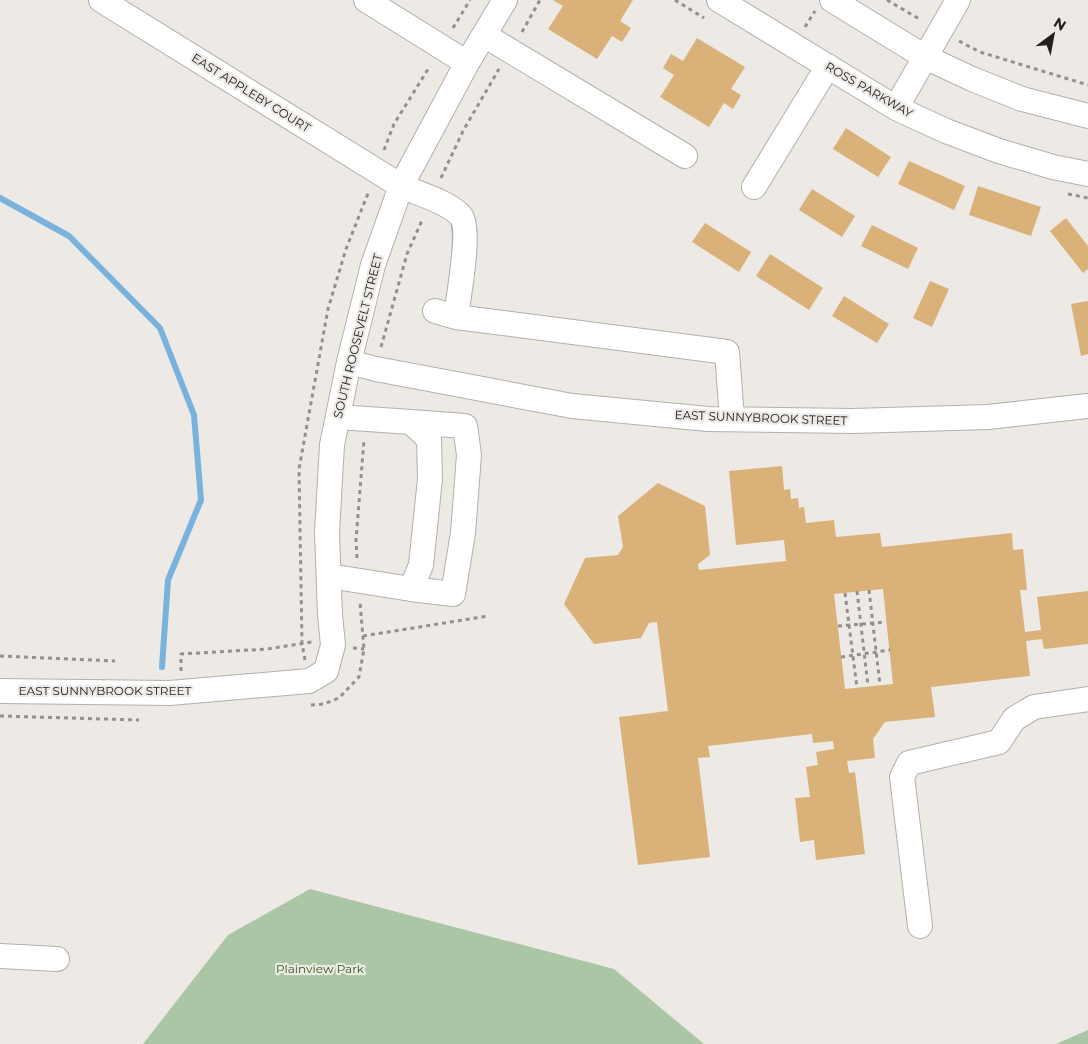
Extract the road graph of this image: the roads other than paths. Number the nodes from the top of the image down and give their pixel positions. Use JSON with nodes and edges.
{"nodes":[{"id":1,"x":101,"y":0,"type":"edge"},
{"id":2,"x":366,"y":0,"type":"edge"},
{"id":3,"x":505,"y":0,"type":"edge"},
{"id":4,"x":719,"y":0,"type":"edge"},
{"id":5,"x":958,"y":0,"type":"edge"},
{"id":6,"x":825,"y":4,"type":"edge"},
{"id":7,"x":484,"y":35,"type":"junction"},
{"id":8,"x":925,"y":57,"type":"junction"},
{"id":9,"x":467,"y":63,"type":"junction"},
{"id":10,"x":828,"y":66,"type":"junction"},
{"id":11,"x":896,"y":108,"type":"junction"},
{"id":12,"x":1088,"y":116,"type":"edge"},
{"id":13,"x":685,"y":156,"type":"dead end"},
{"id":14,"x":1088,"y":174,"type":"edge"},
{"id":15,"x":401,"y":186,"type":"junction"},
{"id":16,"x":754,"y":187,"type":"dead end"},
{"id":17,"x":349,"y":362,"type":"junction"},
{"id":18,"x":1088,"y":406,"type":"edge"},
{"id":19,"x":338,"y":417,"type":"junction"},
{"id":20,"x":732,"y":419,"type":"junction"},
{"id":21,"x":411,"y":422,"type":"junction"},
{"id":22,"x":328,"y":576,"type":"junction"},
{"id":23,"x":411,"y":589,"type":"junction"},
{"id":24,"x":326,"y":671,"type":"joint"},
{"id":25,"x":0,"y":691,"type":"edge"},
{"id":26,"x":1088,"y":699,"type":"edge"},
{"id":27,"x":920,"y":926,"type":"dead end"},
{"id":28,"x":0,"y":956,"type":"edge"},
{"id":29,"x":57,"y":959,"type":"dead end"}],
"edges":[{"from":1,"to":15,"type":"street","name":"EAST APPLEBY COURT"},
{"from":2,"to":9,"type":"street"},
{"from":3,"to":7,"type":"street","name":"SOUTH ROOSEVELT STREET"},
{"from":4,"to":10,"type":"street","name":"ROSS PARKWAY"},
{"from":5,"to":8,"type":"street"},
{"from":6,"to":8,"type":"street"},
{"from":7,"to":9,"type":"street","name":"SOUTH ROOSEVELT STREET"},
{"from":7,"to":13,"type":"street"},
{"from":8,"to":11,"type":"street"},
{"from":8,"to":12,"type":"street"},
{"from":9,"to":15,"type":"street","name":"SOUTH ROOSEVELT STREET"},
{"from":10,"to":11,"type":"street","name":"ROSS PARKWAY"},
{"from":10,"to":16,"type":"street"},
{"from":11,"to":14,"type":"street","name":"ROSS PARKWAY"},
{"from":15,"to":17,"type":"street","name":"SOUTH ROOSEVELT STREET"},
{"from":15,"to":20,"type":"street","name":"EAST APPLEBY COURT"},
{"from":17,"to":19,"type":"street","name":"SOUTH ROOSEVELT STREET"},
{"from":17,"to":20,"type":"street","name":"EAST SUNNYBROOK STREET"},
{"from":18,"to":20,"type":"street","name":"EAST SUNNYBROOK STREET"},
{"from":19,"to":21,"type":"street"},
{"from":19,"to":22,"type":"street","name":"SOUTH ROOSEVELT STREET"},
{"from":21,"to":23,"type":"street"},
{"from":21,"to":23,"type":"street"},
{"from":22,"to":23,"type":"street"},
{"from":22,"to":24,"type":"street","name":"SOUTH ROOSEVELT STREET"},
{"from":24,"to":25,"type":"street","name":"EAST SUNNYBROOK STREET"},
{"from":26,"to":27,"type":"street"},
{"from":28,"to":29,"type":"street"}]}
